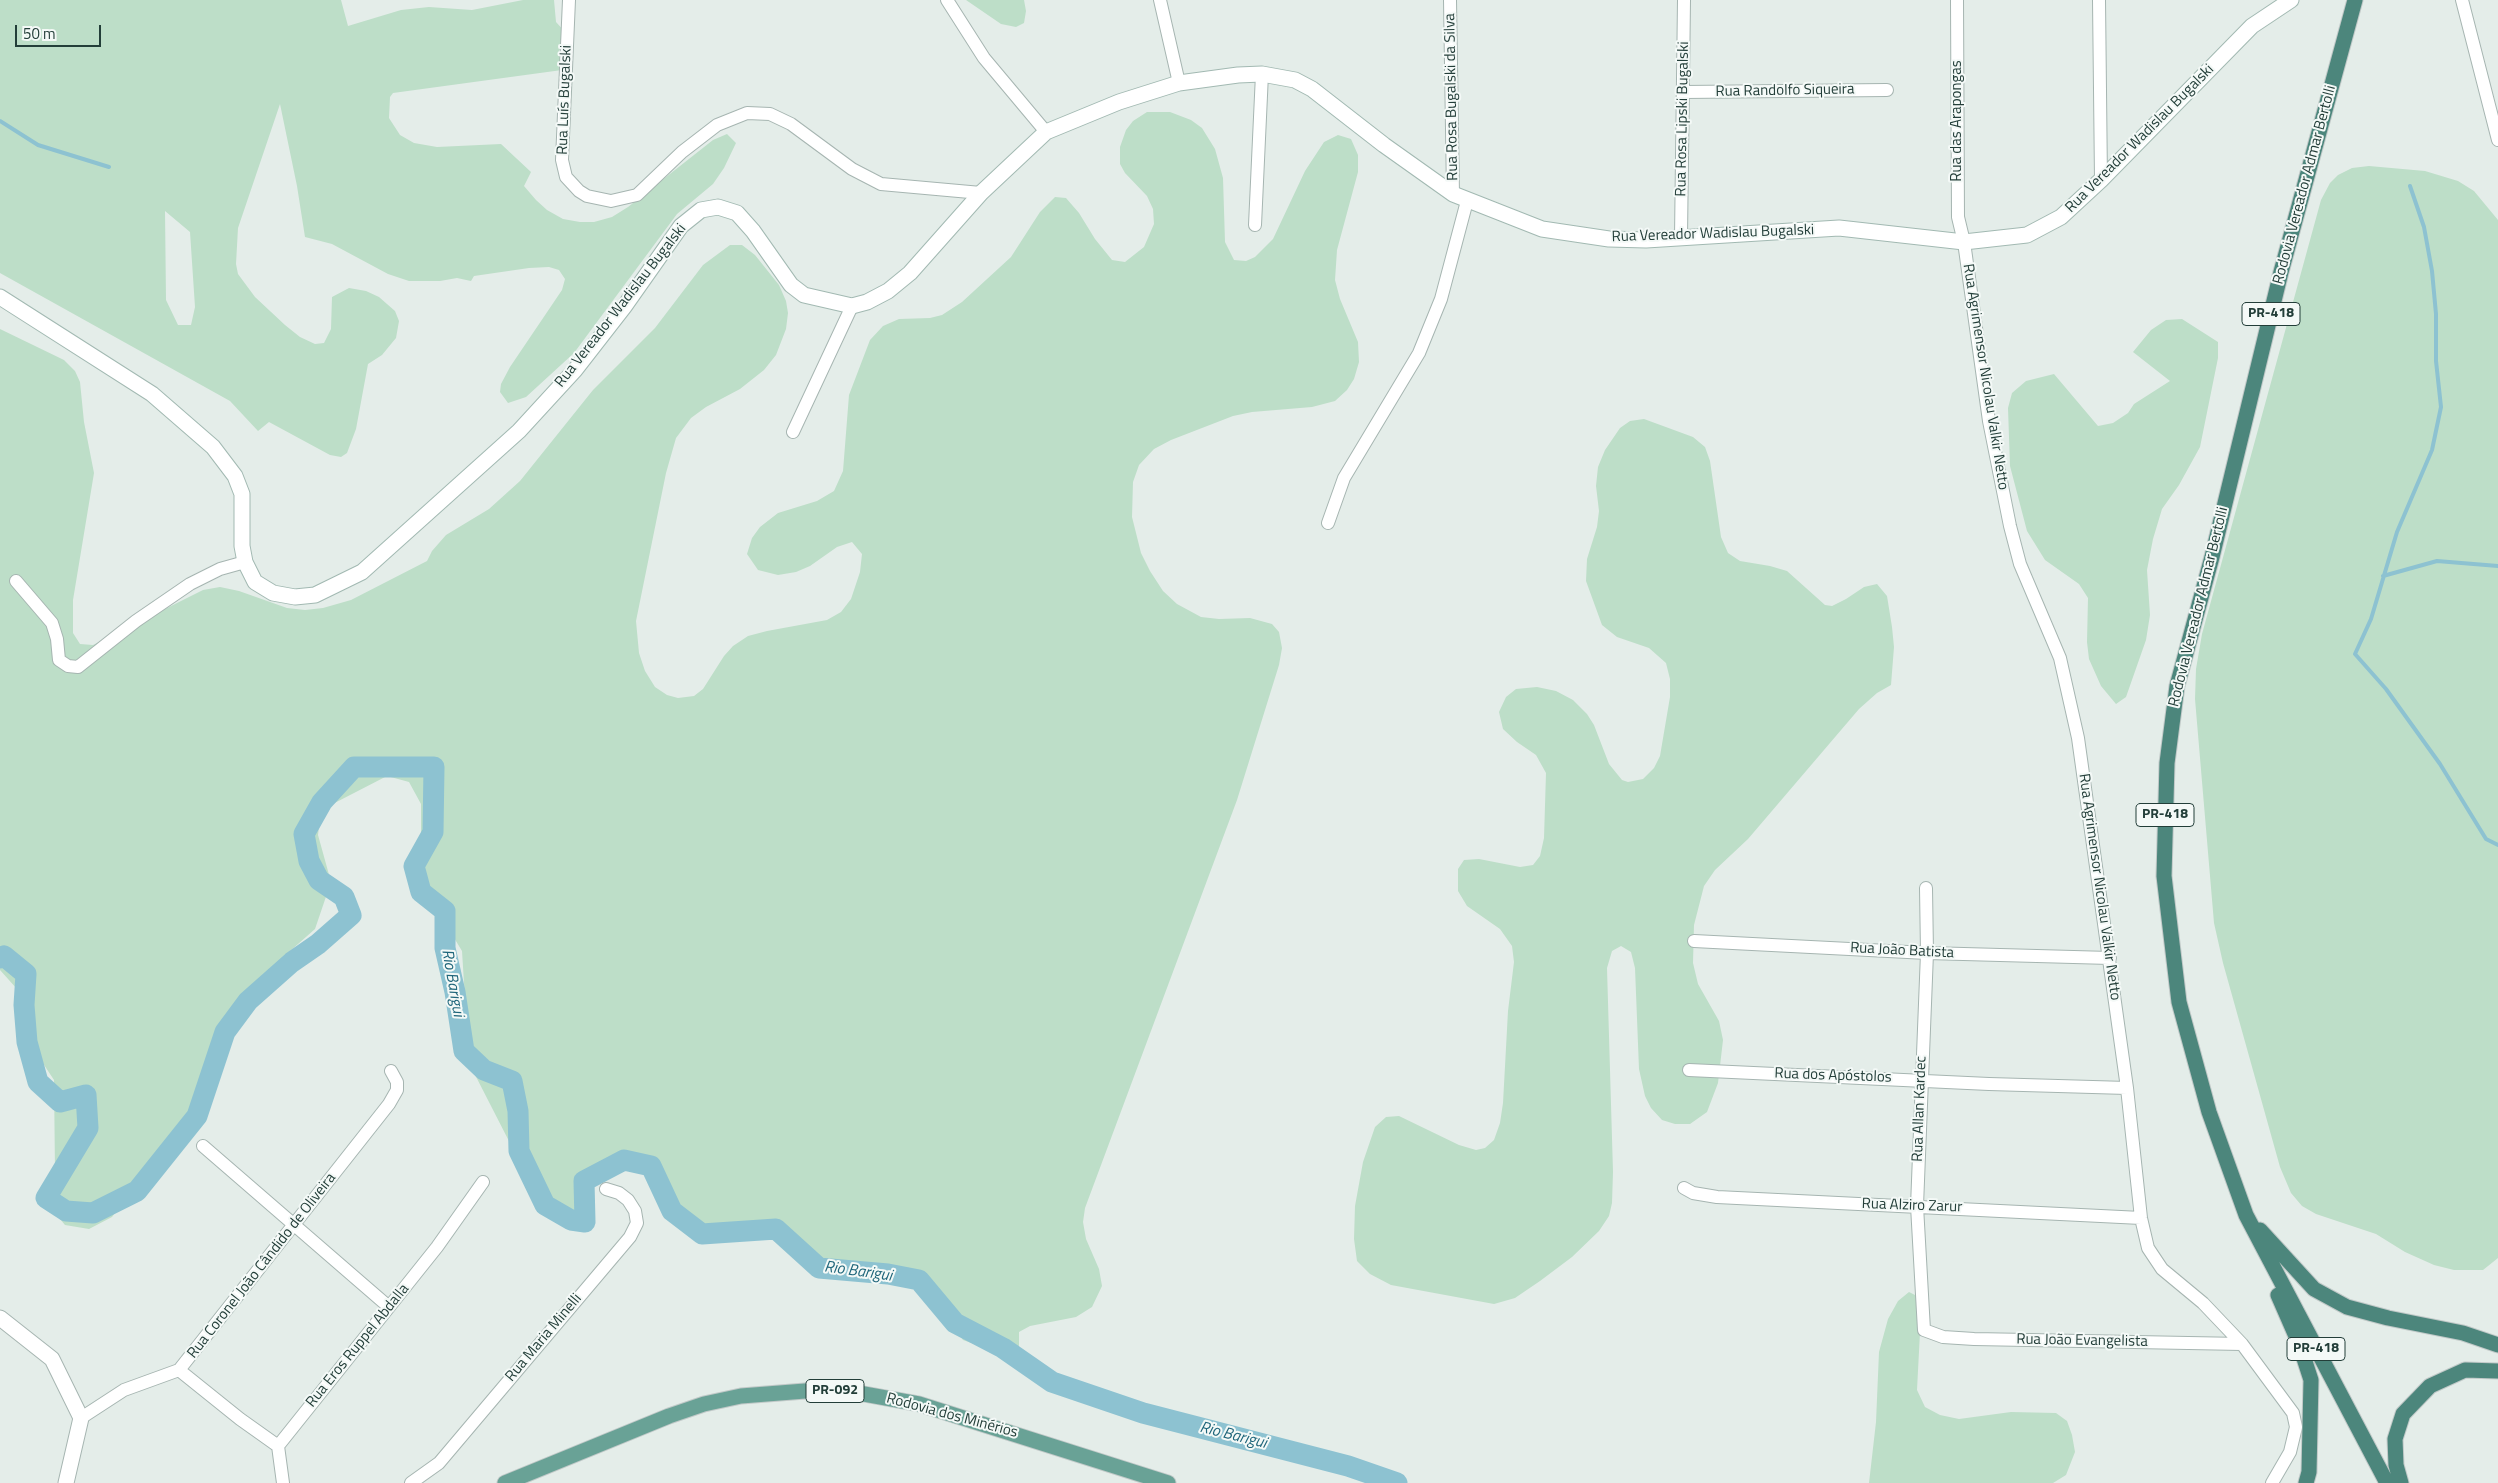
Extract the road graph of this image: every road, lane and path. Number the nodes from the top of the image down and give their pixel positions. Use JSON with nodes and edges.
{"nodes":[{"id":1,"x":570,"y":0,"type":"edge"},
{"id":2,"x":947,"y":0,"type":"edge"},
{"id":3,"x":1160,"y":0,"type":"edge"},
{"id":4,"x":1450,"y":0,"type":"edge"},
{"id":5,"x":1684,"y":0,"type":"edge"},
{"id":6,"x":1957,"y":0,"type":"edge"},
{"id":7,"x":2099,"y":0,"type":"edge"},
{"id":8,"x":2291,"y":0,"type":"edge"},
{"id":9,"x":2355,"y":0,"type":"edge"},
{"id":10,"x":2462,"y":0,"type":"edge"},
{"id":11,"x":1262,"y":74,"type":"junction"},
{"id":12,"x":1179,"y":83,"type":"junction"},
{"id":13,"x":1887,"y":90,"type":"dead end"},
{"id":14,"x":1684,"y":92,"type":"junction"},
{"id":15,"x":1046,"y":132,"type":"junction"},
{"id":16,"x":2498,"y":140,"type":"edge"},
{"id":17,"x":2101,"y":180,"type":"junction"},
{"id":18,"x":981,"y":193,"type":"junction"},
{"id":19,"x":1460,"y":198,"type":"junction"},
{"id":20,"x":1255,"y":225,"type":"dead end"},
{"id":21,"x":1681,"y":237,"type":"junction"},
{"id":22,"x":1964,"y":242,"type":"junction"},
{"id":23,"x":0,"y":296,"type":"edge"},
{"id":24,"x":852,"y":306,"type":"junction"},
{"id":25,"x":793,"y":432,"type":"dead end"},
{"id":26,"x":1328,"y":523,"type":"dead end"},
{"id":27,"x":245,"y":562,"type":"junction"},
{"id":28,"x":16,"y":581,"type":"dead end"},
{"id":29,"x":1926,"y":888,"type":"dead end"},
{"id":30,"x":1694,"y":941,"type":"dead end"},
{"id":31,"x":1927,"y":953,"type":"junction"},
{"id":32,"x":2110,"y":958,"type":"junction"},
{"id":33,"x":1690,"y":1070,"type":"dead end"},
{"id":34,"x":391,"y":1071,"type":"dead end"},
{"id":35,"x":1922,"y":1080,"type":"junction"},
{"id":36,"x":2127,"y":1088,"type":"junction"},
{"id":37,"x":203,"y":1146,"type":"dead end"},
{"id":38,"x":483,"y":1182,"type":"dead end"},
{"id":39,"x":1684,"y":1188,"type":"dead end"},
{"id":40,"x":606,"y":1189,"type":"dead end"},
{"id":41,"x":1917,"y":1206,"type":"junction"},
{"id":42,"x":2246,"y":1215,"type":"junction"},
{"id":43,"x":2141,"y":1218,"type":"junction"},
{"id":44,"x":296,"y":1225,"type":"junction"},
{"id":45,"x":389,"y":1307,"type":"junction"},
{"id":46,"x":0,"y":1318,"type":"edge"},
{"id":47,"x":1924,"y":1330,"type":"joint"},
{"id":48,"x":2242,"y":1344,"type":"junction"},
{"id":49,"x":2498,"y":1345,"type":"edge"},
{"id":50,"x":180,"y":1370,"type":"junction"},
{"id":51,"x":2498,"y":1371,"type":"edge"},
{"id":52,"x":81,"y":1418,"type":"junction"},
{"id":53,"x":278,"y":1446,"type":"junction"},
{"id":54,"x":66,"y":1483,"type":"edge"},
{"id":55,"x":283,"y":1483,"type":"edge"},
{"id":56,"x":411,"y":1483,"type":"edge"},
{"id":57,"x":505,"y":1483,"type":"edge"},
{"id":58,"x":1168,"y":1483,"type":"edge"},
{"id":59,"x":2272,"y":1483,"type":"edge"},
{"id":60,"x":2306,"y":1483,"type":"edge"},
{"id":61,"x":2387,"y":1483,"type":"edge"},
{"id":62,"x":2402,"y":1483,"type":"edge"}],
"edges":[{"from":1,"to":18,"type":"street","name":"Rua Luís Bugalski"},
{"from":2,"to":15,"type":"street"},
{"from":3,"to":12,"type":"street"},
{"from":4,"to":19,"type":"street","name":"Rua Rosa Bugalski da Silva"},
{"from":5,"to":14,"type":"street","name":"Rua Rosa Lipski Bugalski"},
{"from":6,"to":22,"type":"street","name":"Rua das Arapongas"},
{"from":7,"to":17,"type":"street"},
{"from":8,"to":17,"type":"main road","name":"Rua Vereador Wadislau Bugalski"},
{"from":9,"to":42,"type":"highway","name":"Rodovia Vereador Admar Bertolli","number":"PR-418"},
{"from":10,"to":16,"type":"street"},
{"from":11,"to":12,"type":"main road","name":"Rua Vereador Wadislau Bugalski"},
{"from":11,"to":19,"type":"main road","name":"Rua Vereador Wadislau Bugalski"},
{"from":11,"to":20,"type":"street"},
{"from":12,"to":15,"type":"main road","name":"Rua Vereador Wadislau Bugalski"},
{"from":13,"to":14,"type":"street","name":"Rua Randolfo Siqueira"},
{"from":14,"to":21,"type":"street","name":"Rua Rosa Lipski Bugalski"},
{"from":15,"to":18,"type":"main road","name":"Rua Vereador Wadislau Bugalski"},
{"from":17,"to":22,"type":"main road","name":"Rua Vereador Wadislau Bugalski"},
{"from":18,"to":24,"type":"main road","name":"Rua Vereador Wadislau Bugalski"},
{"from":19,"to":21,"type":"main road","name":"Rua Vereador Wadislau Bugalski"},
{"from":19,"to":26,"type":"street","name":"Rua Rosa Bugalski da Silva"},
{"from":21,"to":22,"type":"main road","name":"Rua Vereador Wadislau Bugalski"},
{"from":22,"to":32,"type":"street","name":"Rua Agrimensor Nicolau Valkir Netto"},
{"from":23,"to":27,"type":"main road","name":"Rua Vereador Wadislau Bugalski"},
{"from":24,"to":25,"type":"street"},
{"from":24,"to":27,"type":"main road","name":"Rua Vereador Wadislau Bugalski"},
{"from":27,"to":28,"type":"street"},
{"from":29,"to":31,"type":"street","name":"Rua Allan Kardec"},
{"from":30,"to":31,"type":"street","name":"Rua João Batista"},
{"from":31,"to":32,"type":"street","name":"Rua João Batista"},
{"from":31,"to":35,"type":"street","name":"Rua Allan Kardec"},
{"from":32,"to":36,"type":"street","name":"Rua Agrimensor Nicolau Valkir Netto"},
{"from":33,"to":35,"type":"street","name":"Rua dos Apóstolos"},
{"from":34,"to":44,"type":"street","name":"Rua Coronel João Cândido de Oliveira"},
{"from":35,"to":36,"type":"street","name":"Rua dos Apóstolos"},
{"from":35,"to":41,"type":"street","name":"Rua Allan Kardec"},
{"from":36,"to":43,"type":"street","name":"Rua Agrimensor Nicolau Valkir Netto"},
{"from":37,"to":44,"type":"street"},
{"from":38,"to":45,"type":"street","name":"Rua Eros Ruppel Abdalla"},
{"from":39,"to":41,"type":"street","name":"Rua Alziro Zarur"},
{"from":40,"to":56,"type":"street","name":"Rua Maria Minelli"},
{"from":41,"to":43,"type":"street","name":"Rua Alziro Zarur"},
{"from":41,"to":47,"type":"street","name":"Rua Allan Kardec"},
{"from":42,"to":49,"type":"highway"},
{"from":42,"to":60,"type":"highway"},
{"from":42,"to":61,"type":"highway","name":"Rodovia Vereador Admar Bertolli","number":"PR-418"},
{"from":43,"to":48,"type":"street","name":"Rua Agrimensor Nicolau Valkir Netto"},
{"from":44,"to":45,"type":"street"},
{"from":44,"to":50,"type":"street","name":"Rua Coronel João Cândido de Oliveira"},
{"from":45,"to":53,"type":"street","name":"Rua Eros Ruppel Abdalla"},
{"from":46,"to":52,"type":"main road"},
{"from":47,"to":48,"type":"street","name":"Rua João Evangelista"},
{"from":48,"to":59,"type":"street","name":"Rua Agrimensor Nicolau Valkir Netto"},
{"from":50,"to":52,"type":"street","name":"Rua Coronel João Cândido de Oliveira"},
{"from":50,"to":53,"type":"street"},
{"from":51,"to":62,"type":"highway"},
{"from":52,"to":54,"type":"main road"},
{"from":53,"to":55,"type":"street"},
{"from":57,"to":58,"type":"main road","name":"Rodovia dos Minérios","number":"PR-092"}]}
